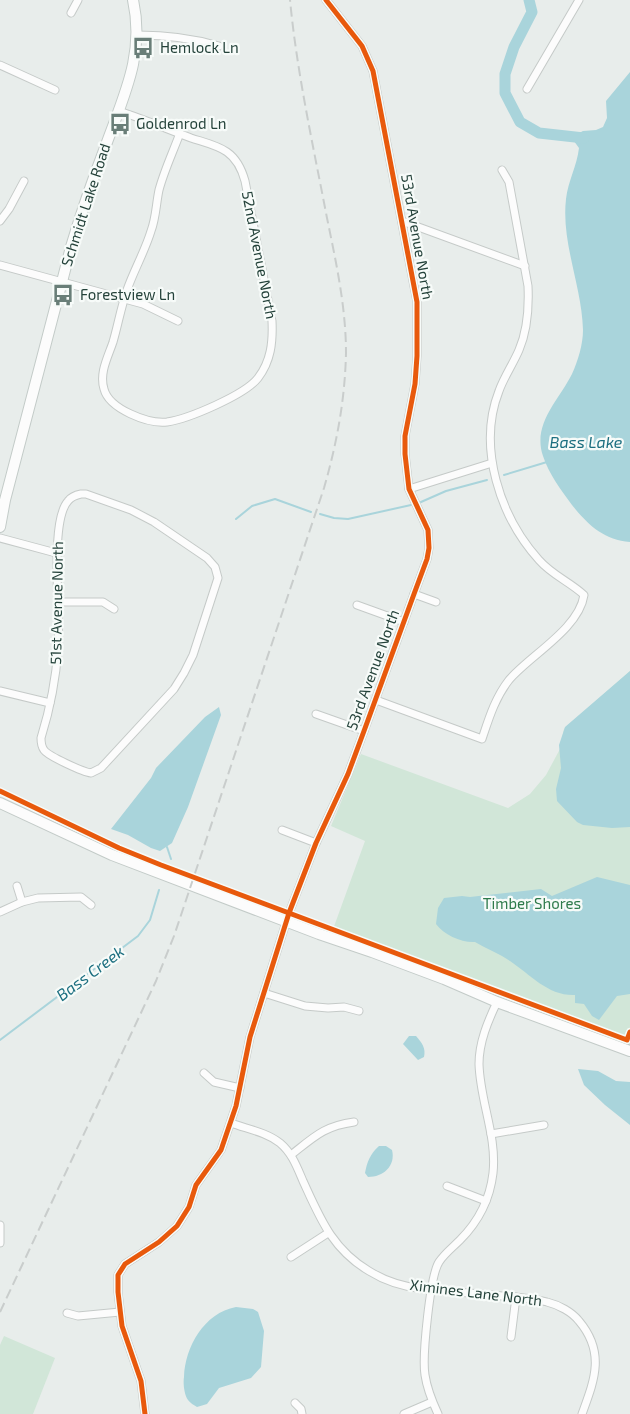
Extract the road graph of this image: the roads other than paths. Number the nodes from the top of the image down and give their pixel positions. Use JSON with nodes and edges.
{"nodes":[{"id":1,"x":78,"y":0,"type":"edge"},
{"id":2,"x":133,"y":0,"type":"edge"},
{"id":3,"x":326,"y":0,"type":"edge"},
{"id":4,"x":579,"y":0,"type":"edge"},
{"id":5,"x":71,"y":13,"type":"dead end"},
{"id":6,"x":138,"y":35,"type":"junction"},
{"id":7,"x":219,"y":46,"type":"dead end"},
{"id":8,"x":0,"y":66,"type":"edge"},
{"id":9,"x":527,"y":89,"type":"dead end"},
{"id":10,"x":56,"y":90,"type":"dead end"},
{"id":11,"x":118,"y":111,"type":"junction"},
{"id":12,"x":180,"y":133,"type":"junction"},
{"id":13,"x":502,"y":170,"type":"dead end"},
{"id":14,"x":24,"y":181,"type":"dead end"},
{"id":15,"x":0,"y":221,"type":"edge"},
{"id":16,"x":402,"y":221,"type":"junction"},
{"id":17,"x":0,"y":265,"type":"edge"},
{"id":18,"x":525,"y":266,"type":"junction"},
{"id":19,"x":62,"y":282,"type":"junction"},
{"id":20,"x":124,"y":298,"type":"junction"},
{"id":21,"x":178,"y":321,"type":"dead end"},
{"id":22,"x":492,"y":463,"type":"junction"},
{"id":23,"x":410,"y":489,"type":"junction"},
{"id":24,"x":0,"y":527,"type":"edge"},
{"id":25,"x":0,"y":538,"type":"edge"},
{"id":26,"x":56,"y":553,"type":"junction"},
{"id":27,"x":414,"y":594,"type":"junction"},
{"id":28,"x":59,"y":602,"type":"junction"},
{"id":29,"x":436,"y":602,"type":"dead end"},
{"id":30,"x":357,"y":605,"type":"dead end"},
{"id":31,"x":114,"y":609,"type":"dead end"},
{"id":32,"x":404,"y":622,"type":"junction"},
{"id":33,"x":0,"y":692,"type":"edge"},
{"id":34,"x":376,"y":700,"type":"junction"},
{"id":35,"x":50,"y":703,"type":"junction"},
{"id":36,"x":316,"y":714,"type":"dead end"},
{"id":37,"x":364,"y":731,"type":"junction"},
{"id":38,"x":0,"y":803,"type":"edge"},
{"id":39,"x":282,"y":830,"type":"dead end"},
{"id":40,"x":316,"y":844,"type":"junction"},
{"id":41,"x":17,"y":886,"type":"dead end"},
{"id":42,"x":22,"y":902,"type":"junction"},
{"id":43,"x":91,"y":905,"type":"dead end"},
{"id":44,"x":0,"y":912,"type":"edge"},
{"id":45,"x":287,"y":922,"type":"junction"},
{"id":46,"x":264,"y":993,"type":"junction"},
{"id":47,"x":497,"y":1002,"type":"junction"},
{"id":48,"x":359,"y":1012,"type":"dead end"},
{"id":49,"x":630,"y":1051,"type":"edge"},
{"id":50,"x":204,"y":1073,"type":"dead end"},
{"id":51,"x":240,"y":1088,"type":"junction"},
{"id":52,"x":354,"y":1122,"type":"dead end"},
{"id":53,"x":231,"y":1123,"type":"junction"},
{"id":54,"x":544,"y":1125,"type":"dead end"},
{"id":55,"x":491,"y":1134,"type":"junction"},
{"id":56,"x":291,"y":1154,"type":"junction"},
{"id":57,"x":447,"y":1186,"type":"dead end"},
{"id":58,"x":486,"y":1201,"type":"junction"},
{"id":59,"x":0,"y":1225,"type":"edge"},
{"id":60,"x":328,"y":1233,"type":"junction"},
{"id":61,"x":0,"y":1243,"type":"edge"},
{"id":62,"x":291,"y":1258,"type":"dead end"},
{"id":63,"x":431,"y":1289,"type":"junction"},
{"id":64,"x":516,"y":1297,"type":"junction"},
{"id":65,"x":120,"y":1312,"type":"junction"},
{"id":66,"x":67,"y":1313,"type":"dead end"},
{"id":67,"x":511,"y":1337,"type":"dead end"},
{"id":68,"x":432,"y":1402,"type":"junction"},
{"id":69,"x":295,"y":1403,"type":"dead end"},
{"id":70,"x":145,"y":1414,"type":"edge"},
{"id":71,"x":302,"y":1414,"type":"edge"},
{"id":72,"x":404,"y":1414,"type":"edge"},
{"id":73,"x":438,"y":1414,"type":"edge"},
{"id":74,"x":582,"y":1414,"type":"edge"}],
"edges":[{"from":1,"to":5,"type":"street"},
{"from":2,"to":6,"type":"street","name":"Schmidt Lake Road"},
{"from":3,"to":16,"type":"street","name":"53rd Avenue North"},
{"from":4,"to":9,"type":"street"},
{"from":6,"to":7,"type":"street"},
{"from":6,"to":11,"type":"street","name":"Schmidt Lake Road"},
{"from":8,"to":10,"type":"street"},
{"from":11,"to":12,"type":"street"},
{"from":11,"to":19,"type":"street","name":"Schmidt Lake Road"},
{"from":12,"to":20,"type":"street"},
{"from":12,"to":20,"type":"street","name":"52nd Avenue North"},
{"from":13,"to":18,"type":"street"},
{"from":14,"to":15,"type":"street"},
{"from":16,"to":18,"type":"street"},
{"from":16,"to":23,"type":"street","name":"53rd Avenue North"},
{"from":17,"to":19,"type":"street"},
{"from":18,"to":22,"type":"street"},
{"from":19,"to":20,"type":"street"},
{"from":19,"to":24,"type":"street","name":"Schmidt Lake Road"},
{"from":20,"to":21,"type":"street"},
{"from":22,"to":23,"type":"street"},
{"from":22,"to":34,"type":"street"},
{"from":23,"to":27,"type":"street","name":"53rd Avenue North"},
{"from":25,"to":26,"type":"street"},
{"from":26,"to":28,"type":"street","name":"51st Avenue North"},
{"from":26,"to":35,"type":"street","name":"51st Avenue North"},
{"from":27,"to":29,"type":"street"},
{"from":27,"to":32,"type":"street","name":"53rd Avenue North"},
{"from":28,"to":31,"type":"street"},
{"from":28,"to":35,"type":"street","name":"51st Avenue North"},
{"from":30,"to":32,"type":"street"},
{"from":32,"to":34,"type":"street","name":"53rd Avenue North"},
{"from":33,"to":35,"type":"street"},
{"from":34,"to":37,"type":"street","name":"53rd Avenue North"},
{"from":36,"to":37,"type":"street"},
{"from":37,"to":40,"type":"street","name":"53rd Avenue North"},
{"from":38,"to":45,"type":"street"},
{"from":39,"to":40,"type":"street"},
{"from":40,"to":45,"type":"street","name":"53rd Avenue North"},
{"from":41,"to":42,"type":"street"},
{"from":42,"to":43,"type":"street"},
{"from":42,"to":44,"type":"street"},
{"from":45,"to":46,"type":"street","name":"53rd Avenue North"},
{"from":45,"to":47,"type":"street"},
{"from":46,"to":48,"type":"street"},
{"from":46,"to":51,"type":"street","name":"53rd Avenue North"},
{"from":47,"to":49,"type":"street"},
{"from":47,"to":55,"type":"street"},
{"from":50,"to":51,"type":"street"},
{"from":51,"to":53,"type":"street","name":"53rd Avenue North"},
{"from":52,"to":56,"type":"street"},
{"from":53,"to":56,"type":"street","name":"Ximines Lane North"},
{"from":53,"to":65,"type":"street","name":"53rd Avenue North"},
{"from":54,"to":55,"type":"street"},
{"from":55,"to":58,"type":"street"},
{"from":56,"to":60,"type":"street","name":"Ximines Lane North"},
{"from":57,"to":58,"type":"street"},
{"from":58,"to":63,"type":"street"},
{"from":59,"to":61,"type":"street"},
{"from":60,"to":62,"type":"street"},
{"from":60,"to":63,"type":"street","name":"Ximines Lane North"},
{"from":63,"to":64,"type":"street","name":"Ximines Lane North"},
{"from":63,"to":68,"type":"street"},
{"from":64,"to":67,"type":"street"},
{"from":64,"to":74,"type":"street","name":"Ximines Lane North"},
{"from":65,"to":66,"type":"street"},
{"from":65,"to":70,"type":"street"},
{"from":68,"to":72,"type":"street"},
{"from":68,"to":73,"type":"street"},
{"from":69,"to":71,"type":"street"}]}
